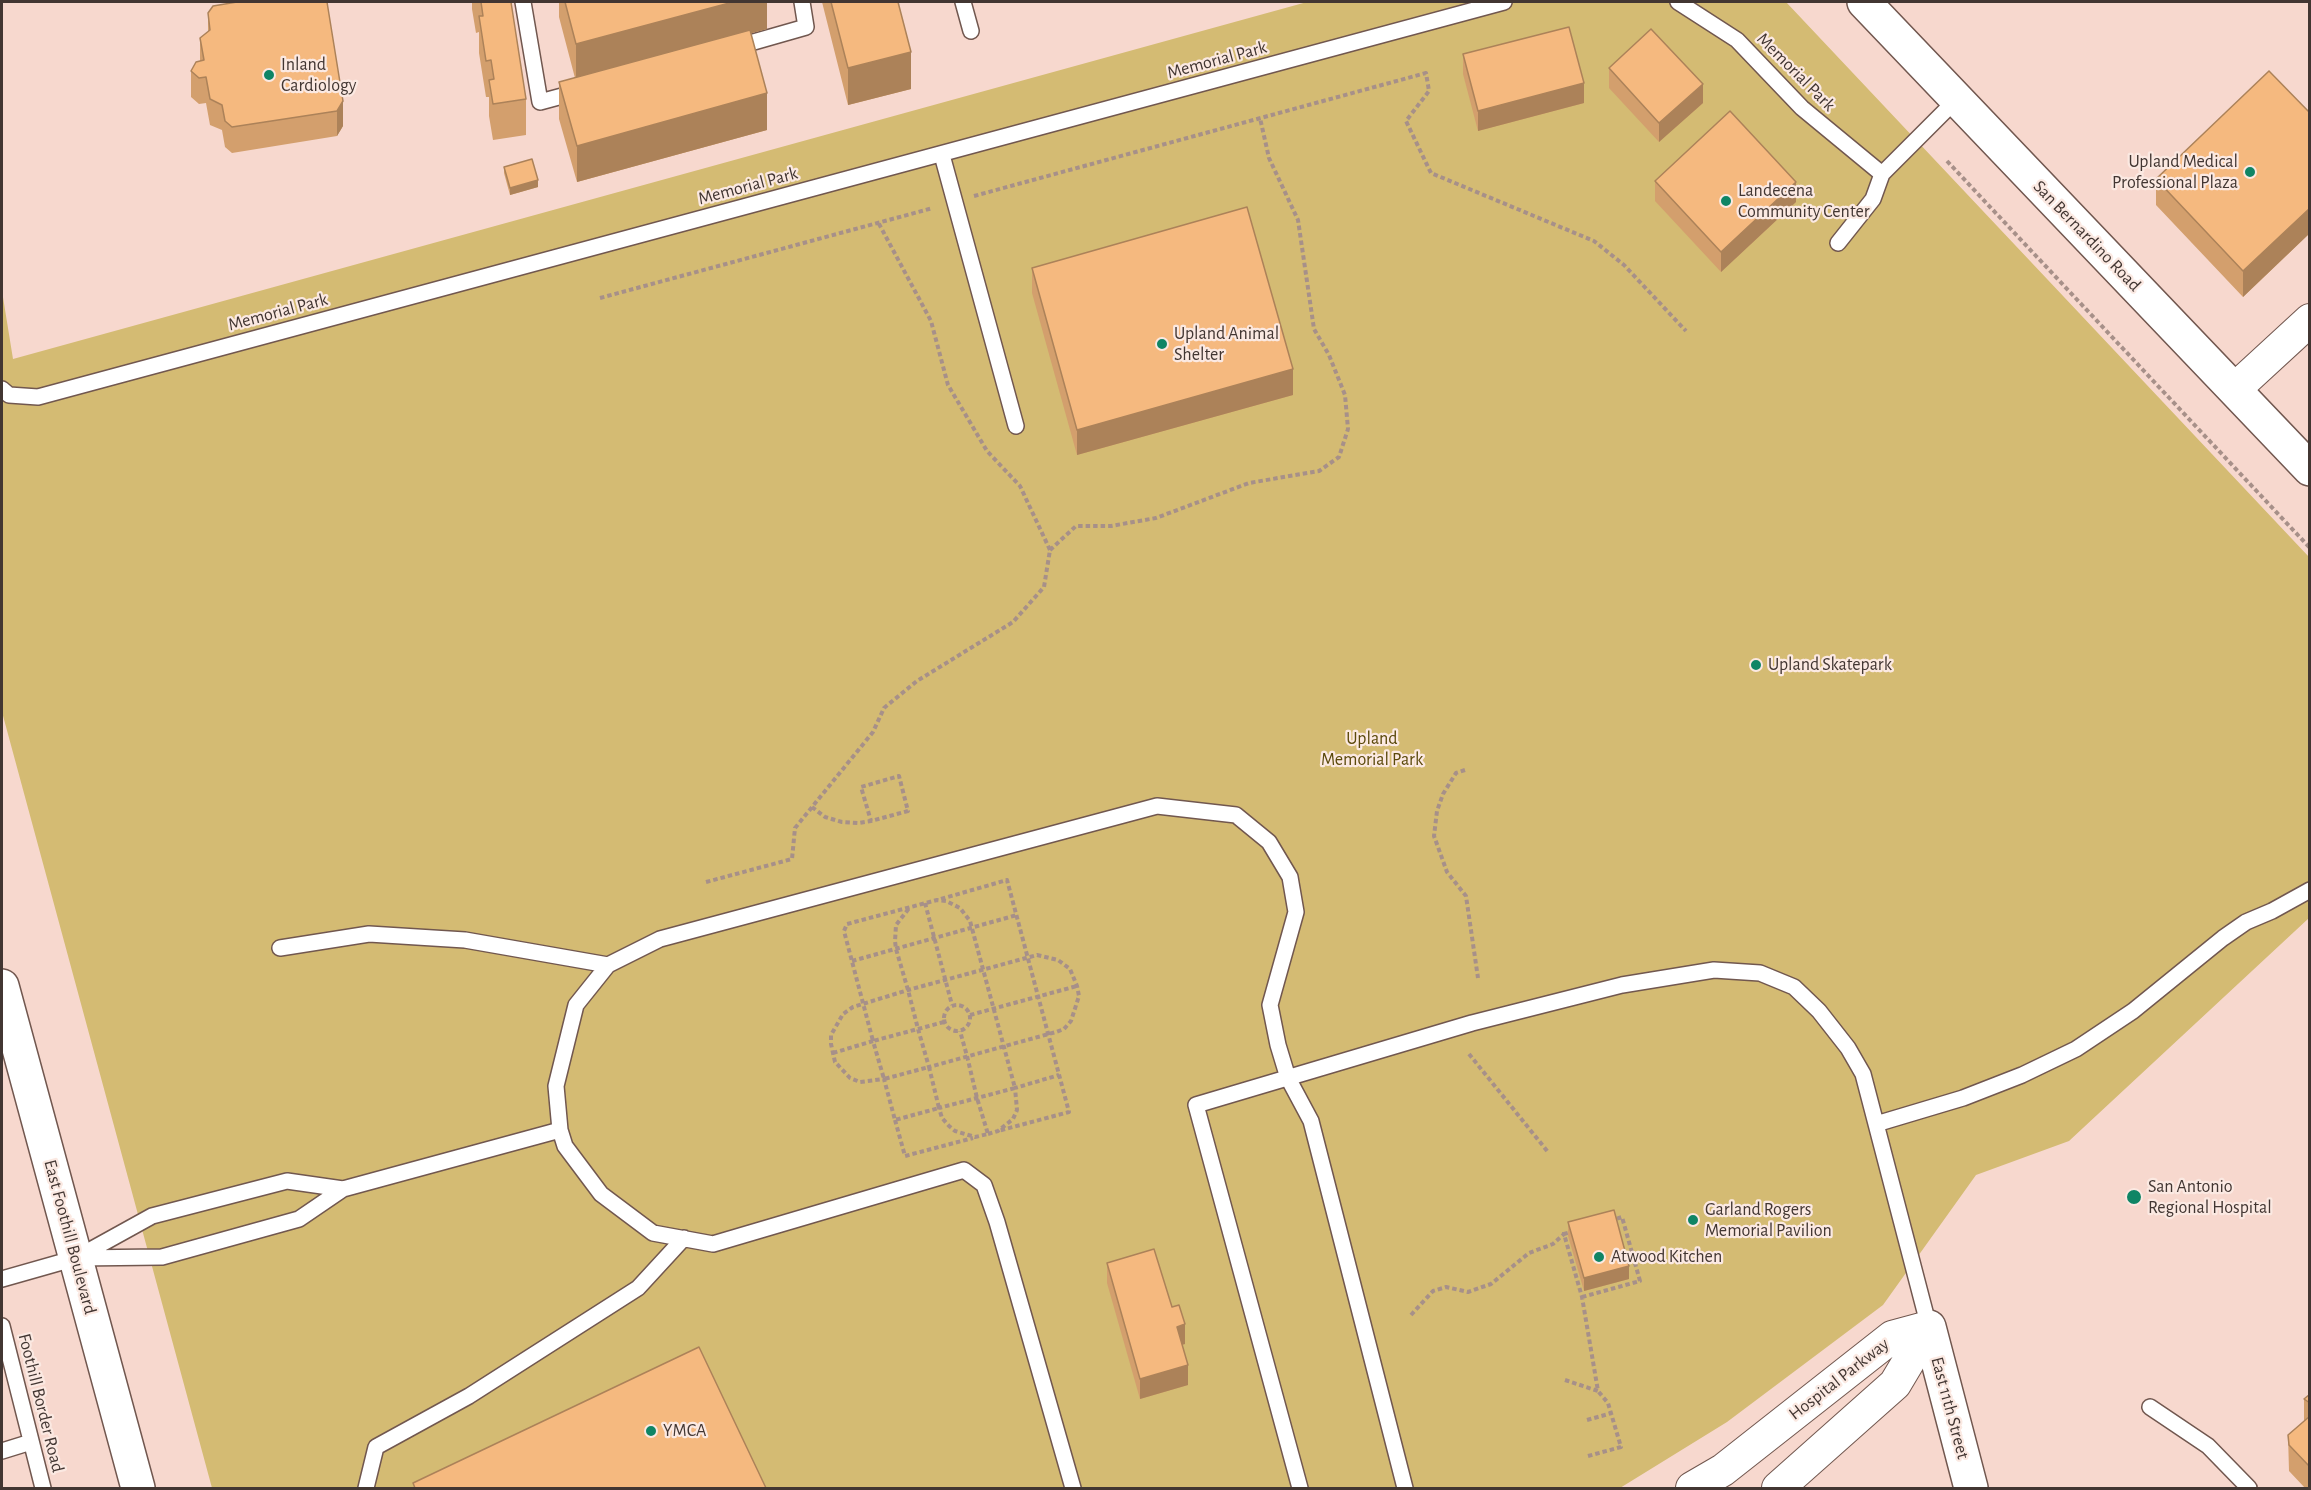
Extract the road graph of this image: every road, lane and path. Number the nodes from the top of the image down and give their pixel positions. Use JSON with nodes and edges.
{"nodes":[{"id":1,"x":523,"y":2,"type":"edge"},
{"id":2,"x":802,"y":2,"type":"edge"},
{"id":3,"x":963,"y":2,"type":"edge"},
{"id":4,"x":1504,"y":2,"type":"edge"},
{"id":5,"x":1678,"y":2,"type":"edge"},
{"id":6,"x":1864,"y":2,"type":"edge"},
{"id":7,"x":971,"y":31,"type":"dead end"},
{"id":8,"x":717,"y":52,"type":"edge"},
{"id":9,"x":595,"y":87,"type":"edge"},
{"id":10,"x":1956,"y":100,"type":"junction"},
{"id":11,"x":1260,"y":118,"type":"junction"},
{"id":12,"x":942,"y":155,"type":"junction"},
{"id":13,"x":1947,"y":161,"type":"dead end"},
{"id":14,"x":1882,"y":174,"type":"junction"},
{"id":15,"x":975,"y":196,"type":"dead end"},
{"id":16,"x":936,"y":207,"type":"dead end"},
{"id":17,"x":878,"y":222,"type":"junction"},
{"id":18,"x":1838,"y":243,"type":"dead end"},
{"id":19,"x":600,"y":298,"type":"dead end"},
{"id":20,"x":2310,"y":320,"type":"edge"},
{"id":21,"x":1686,"y":332,"type":"dead end"},
{"id":22,"x":2,"y":389,"type":"edge"},
{"id":23,"x":2235,"y":389,"type":"junction"},
{"id":24,"x":1016,"y":426,"type":"dead end"},
{"id":25,"x":2310,"y":469,"type":"edge"},
{"id":26,"x":2310,"y":548,"type":"edge"},
{"id":27,"x":1050,"y":550,"type":"junction"},
{"id":28,"x":1465,"y":770,"type":"dead end"},
{"id":29,"x":812,"y":807,"type":"junction"},
{"id":30,"x":871,"y":821,"type":"junction"},
{"id":31,"x":706,"y":882,"type":"dead end"},
{"id":32,"x":2310,"y":890,"type":"edge"},
{"id":33,"x":938,"y":900,"type":"junction"},
{"id":34,"x":925,"y":903,"type":"junction"},
{"id":35,"x":910,"y":907,"type":"junction"},
{"id":36,"x":1017,"y":915,"type":"junction"},
{"id":37,"x":972,"y":928,"type":"junction"},
{"id":38,"x":935,"y":939,"type":"junction"},
{"id":39,"x":280,"y":948,"type":"dead end"},
{"id":40,"x":896,"y":949,"type":"junction"},
{"id":41,"x":1028,"y":957,"type":"junction"},
{"id":42,"x":852,"y":961,"type":"junction"},
{"id":43,"x":608,"y":965,"type":"junction"},
{"id":44,"x":983,"y":970,"type":"junction"},
{"id":45,"x":1478,"y":978,"type":"dead end"},
{"id":46,"x":946,"y":980,"type":"junction"},
{"id":47,"x":2,"y":986,"type":"edge"},
{"id":48,"x":1077,"y":986,"type":"junction"},
{"id":49,"x":908,"y":990,"type":"junction"},
{"id":50,"x":1038,"y":996,"type":"junction"},
{"id":51,"x":864,"y":1003,"type":"junction"},
{"id":52,"x":952,"y":1005,"type":"junction"},
{"id":53,"x":994,"y":1008,"type":"junction"},
{"id":54,"x":970,"y":1015,"type":"junction"},
{"id":55,"x":944,"y":1022,"type":"junction"},
{"id":56,"x":918,"y":1029,"type":"junction"},
{"id":57,"x":960,"y":1031,"type":"junction"},
{"id":58,"x":1048,"y":1034,"type":"junction"},
{"id":59,"x":873,"y":1041,"type":"junction"},
{"id":60,"x":1005,"y":1046,"type":"junction"},
{"id":61,"x":833,"y":1053,"type":"junction"},
{"id":62,"x":1469,"y":1054,"type":"dead end"},
{"id":63,"x":967,"y":1056,"type":"junction"},
{"id":64,"x":929,"y":1067,"type":"junction"},
{"id":65,"x":1059,"y":1075,"type":"junction"},
{"id":66,"x":1288,"y":1078,"type":"junction"},
{"id":67,"x":884,"y":1079,"type":"junction"},
{"id":68,"x":1015,"y":1088,"type":"junction"},
{"id":69,"x":977,"y":1098,"type":"junction"},
{"id":70,"x":939,"y":1108,"type":"junction"},
{"id":71,"x":895,"y":1120,"type":"junction"},
{"id":72,"x":1876,"y":1124,"type":"junction"},
{"id":73,"x":561,"y":1130,"type":"junction"},
{"id":74,"x":998,"y":1131,"type":"junction"},
{"id":75,"x":987,"y":1134,"type":"junction"},
{"id":76,"x":975,"y":1137,"type":"junction"},
{"id":77,"x":1548,"y":1152,"type":"dead end"},
{"id":78,"x":343,"y":1189,"type":"junction"},
{"id":79,"x":1603,"y":1223,"type":"edge"},
{"id":80,"x":1574,"y":1231,"type":"edge"},
{"id":81,"x":1564,"y":1232,"type":"junction"},
{"id":82,"x":684,"y":1238,"type":"junction"},
{"id":83,"x":76,"y":1258,"type":"junction"},
{"id":84,"x":2,"y":1279,"type":"edge"},
{"id":85,"x":1582,"y":1297,"type":"junction"},
{"id":86,"x":1411,"y":1315,"type":"dead end"},
{"id":87,"x":2,"y":1326,"type":"edge"},
{"id":88,"x":1929,"y":1327,"type":"junction"},
{"id":89,"x":5,"y":1352,"type":"edge"},
{"id":90,"x":1565,"y":1380,"type":"dead end"},
{"id":91,"x":1598,"y":1391,"type":"junction"},
{"id":92,"x":2150,"y":1407,"type":"dead end"},
{"id":93,"x":1612,"y":1413,"type":"junction"},
{"id":94,"x":1587,"y":1420,"type":"dead end"},
{"id":95,"x":31,"y":1442,"type":"junction"},
{"id":96,"x":2,"y":1450,"type":"edge"},
{"id":97,"x":1588,"y":1456,"type":"dead end"},
{"id":98,"x":44,"y":1488,"type":"edge"},
{"id":99,"x":138,"y":1488,"type":"edge"},
{"id":100,"x":366,"y":1488,"type":"edge"},
{"id":101,"x":1073,"y":1488,"type":"edge"},
{"id":102,"x":1300,"y":1488,"type":"edge"},
{"id":103,"x":1405,"y":1488,"type":"edge"},
{"id":104,"x":1692,"y":1488,"type":"edge"},
{"id":105,"x":1778,"y":1488,"type":"edge"},
{"id":106,"x":1971,"y":1488,"type":"edge"},
{"id":107,"x":2249,"y":1488,"type":"edge"}],
"edges":[{"from":1,"to":9,"type":"lane"},
{"from":2,"to":8,"type":"lane"},
{"from":3,"to":7,"type":"lane"},
{"from":4,"to":12,"type":"lane","name":"Memorial Park"},
{"from":5,"to":14,"type":"lane","name":"Memorial Park"},
{"from":6,"to":10,"type":"street","name":"San Bernardino Road"},
{"from":10,"to":14,"type":"lane"},
{"from":10,"to":23,"type":"street","name":"San Bernardino Road"},
{"from":11,"to":15,"type":"path"},
{"from":11,"to":21,"type":"path"},
{"from":11,"to":27,"type":"path"},
{"from":12,"to":22,"type":"lane","name":"Memorial Park"},
{"from":12,"to":24,"type":"lane"},
{"from":13,"to":26,"type":"path"},
{"from":14,"to":18,"type":"lane"},
{"from":16,"to":17,"type":"path"},
{"from":17,"to":19,"type":"path"},
{"from":17,"to":27,"type":"path"},
{"from":20,"to":23,"type":"street"},
{"from":23,"to":25,"type":"street","name":"San Bernardino Road"},
{"from":27,"to":29,"type":"path"},
{"from":28,"to":45,"type":"path"},
{"from":29,"to":30,"type":"path"},
{"from":29,"to":31,"type":"path"},
{"from":30,"to":30,"type":"path"},
{"from":32,"to":72,"type":"lane"},
{"from":33,"to":34,"type":"path"},
{"from":33,"to":36,"type":"path"},
{"from":33,"to":37,"type":"path"},
{"from":34,"to":35,"type":"path"},
{"from":34,"to":38,"type":"path"},
{"from":35,"to":40,"type":"path"},
{"from":35,"to":42,"type":"path"},
{"from":36,"to":37,"type":"path"},
{"from":36,"to":41,"type":"path"},
{"from":37,"to":38,"type":"path"},
{"from":37,"to":44,"type":"path"},
{"from":38,"to":40,"type":"path"},
{"from":38,"to":46,"type":"path"},
{"from":39,"to":43,"type":"lane"},
{"from":40,"to":42,"type":"path"},
{"from":40,"to":49,"type":"path"},
{"from":41,"to":44,"type":"path"},
{"from":41,"to":48,"type":"path"},
{"from":41,"to":50,"type":"path"},
{"from":42,"to":51,"type":"path"},
{"from":43,"to":66,"type":"lane"},
{"from":43,"to":73,"type":"lane"},
{"from":44,"to":46,"type":"path"},
{"from":44,"to":53,"type":"path"},
{"from":46,"to":49,"type":"path"},
{"from":46,"to":52,"type":"path"},
{"from":47,"to":83,"type":"street","name":"East Foothill Boulevard"},
{"from":48,"to":50,"type":"path"},
{"from":48,"to":58,"type":"path"},
{"from":49,"to":51,"type":"path"},
{"from":49,"to":56,"type":"path"},
{"from":50,"to":53,"type":"path"},
{"from":50,"to":58,"type":"path"},
{"from":51,"to":59,"type":"path"},
{"from":51,"to":61,"type":"path"},
{"from":52,"to":54,"type":"path"},
{"from":52,"to":55,"type":"path"},
{"from":53,"to":54,"type":"path"},
{"from":53,"to":60,"type":"path"},
{"from":54,"to":57,"type":"path"},
{"from":55,"to":56,"type":"path"},
{"from":55,"to":57,"type":"path"},
{"from":56,"to":59,"type":"path"},
{"from":56,"to":64,"type":"path"},
{"from":57,"to":63,"type":"path"},
{"from":58,"to":60,"type":"path"},
{"from":58,"to":65,"type":"path"},
{"from":59,"to":61,"type":"path"},
{"from":59,"to":67,"type":"path"},
{"from":60,"to":63,"type":"path"},
{"from":60,"to":68,"type":"path"},
{"from":61,"to":67,"type":"path"},
{"from":62,"to":77,"type":"path"},
{"from":63,"to":64,"type":"path"},
{"from":63,"to":69,"type":"path"},
{"from":64,"to":67,"type":"path"},
{"from":64,"to":70,"type":"path"},
{"from":65,"to":68,"type":"path"},
{"from":65,"to":74,"type":"path"},
{"from":66,"to":72,"type":"lane"},
{"from":66,"to":102,"type":"lane"},
{"from":66,"to":103,"type":"lane"},
{"from":67,"to":71,"type":"path"},
{"from":68,"to":69,"type":"path"},
{"from":68,"to":74,"type":"path"},
{"from":69,"to":70,"type":"path"},
{"from":69,"to":75,"type":"path"},
{"from":70,"to":71,"type":"path"},
{"from":70,"to":76,"type":"path"},
{"from":71,"to":76,"type":"path"},
{"from":72,"to":88,"type":"lane"},
{"from":73,"to":78,"type":"lane"},
{"from":73,"to":82,"type":"lane"},
{"from":74,"to":75,"type":"path"},
{"from":75,"to":76,"type":"path"},
{"from":78,"to":83,"type":"lane"},
{"from":78,"to":83,"type":"lane"},
{"from":79,"to":85,"type":"path"},
{"from":80,"to":81,"type":"path"},
{"from":81,"to":85,"type":"path"},
{"from":81,"to":86,"type":"path"},
{"from":82,"to":100,"type":"lane"},
{"from":82,"to":101,"type":"lane"},
{"from":83,"to":84,"type":"lane"},
{"from":83,"to":99,"type":"street","name":"East Foothill Boulevard"},
{"from":85,"to":91,"type":"path"},
{"from":87,"to":89,"type":"lane","name":"Foothill Border Road"},
{"from":88,"to":104,"type":"street","name":"Hospital Parkway"},
{"from":88,"to":105,"type":"street","name":"Hospital Parkway"},
{"from":88,"to":106,"type":"street","name":"East 11th Street"},
{"from":89,"to":95,"type":"lane","name":"Foothill Border Road"},
{"from":90,"to":91,"type":"path"},
{"from":91,"to":93,"type":"path"},
{"from":92,"to":107,"type":"lane"},
{"from":93,"to":94,"type":"path"},
{"from":93,"to":97,"type":"path"},
{"from":95,"to":96,"type":"lane"},
{"from":95,"to":98,"type":"lane","name":"Foothill Border Road"}]}
